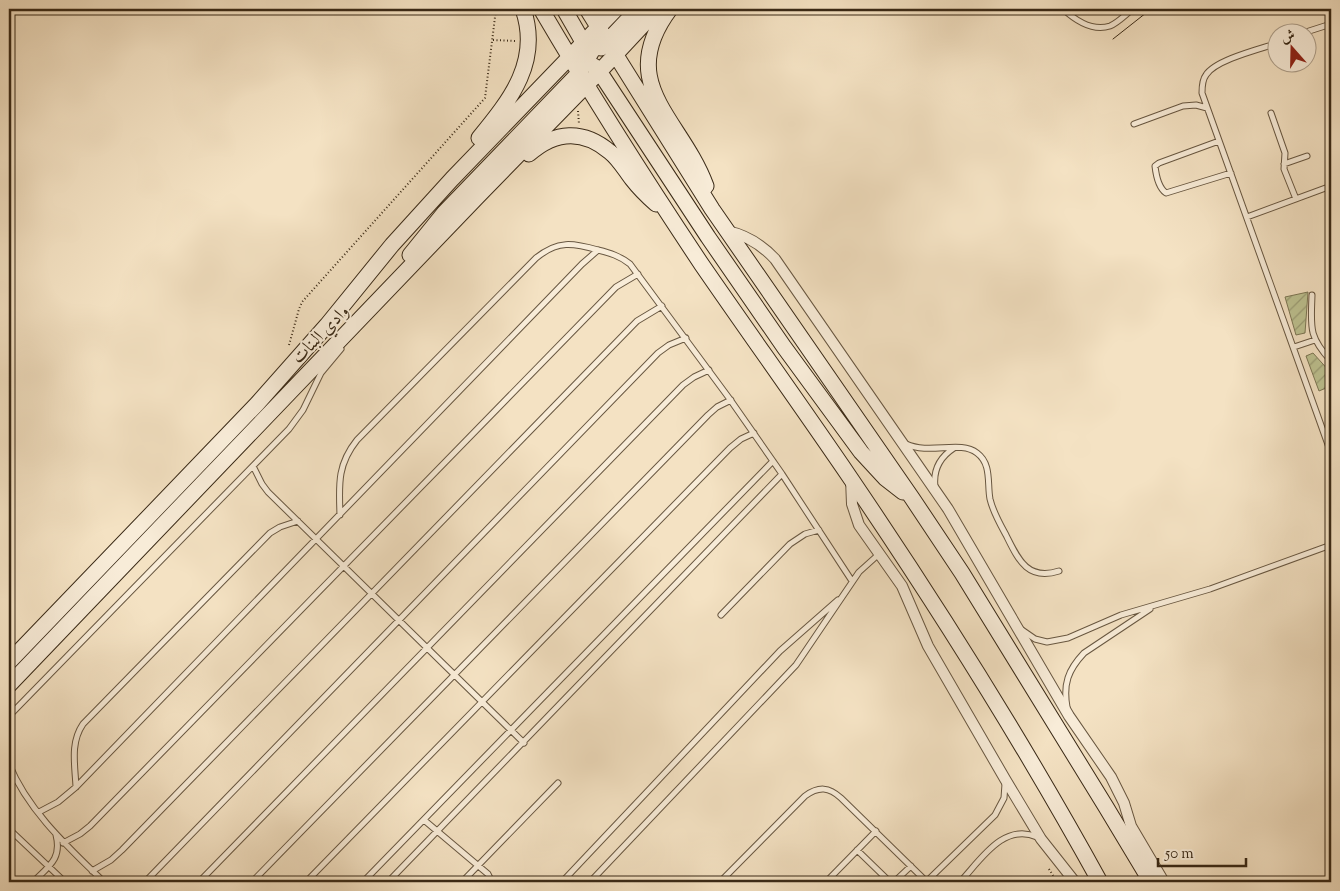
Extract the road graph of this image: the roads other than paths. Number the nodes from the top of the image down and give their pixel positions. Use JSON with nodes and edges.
{"nodes":[{"id":1,"x":523,"y":9,"type":"edge"},
{"id":2,"x":541,"y":9,"type":"edge"},
{"id":3,"x":564,"y":9,"type":"edge"},
{"id":4,"x":587,"y":9,"type":"edge"},
{"id":5,"x":616,"y":9,"type":"edge"},
{"id":6,"x":638,"y":9,"type":"edge"},
{"id":7,"x":658,"y":9,"type":"edge"},
{"id":8,"x":670,"y":9,"type":"edge"},
{"id":9,"x":1063,"y":9,"type":"edge"},
{"id":10,"x":1133,"y":9,"type":"edge"},
{"id":11,"x":1331,"y":24,"type":"edge"},
{"id":12,"x":597,"y":28,"type":"junction"},
{"id":13,"x":1318,"y":28,"type":"edge"},
{"id":14,"x":606,"y":42,"type":"junction"},
{"id":15,"x":1268,"y":47,"type":"edge"},
{"id":16,"x":615,"y":55,"type":"junction"},
{"id":17,"x":569,"y":57,"type":"junction"},
{"id":18,"x":590,"y":63,"type":"junction"},
{"id":19,"x":1207,"y":108,"type":"junction"},
{"id":20,"x":1271,"y":113,"type":"dead end"},
{"id":21,"x":1134,"y":124,"type":"dead end"},
{"id":22,"x":1219,"y":141,"type":"junction"},
{"id":23,"x":1307,"y":156,"type":"dead end"},
{"id":24,"x":1284,"y":164,"type":"junction"},
{"id":25,"x":1231,"y":173,"type":"junction"},
{"id":26,"x":452,"y":179,"type":"junction"},
{"id":27,"x":1331,"y":186,"type":"edge"},
{"id":28,"x":478,"y":196,"type":"junction"},
{"id":29,"x":1296,"y":199,"type":"junction"},
{"id":30,"x":712,"y":209,"type":"junction"},
{"id":31,"x":670,"y":216,"type":"junction"},
{"id":32,"x":1246,"y":216,"type":"junction"},
{"id":33,"x":727,"y":231,"type":"junction"},
{"id":34,"x":598,"y":250,"type":"junction"},
{"id":35,"x":638,"y":274,"type":"junction"},
{"id":36,"x":390,"y":288,"type":"junction"},
{"id":37,"x":1312,"y":295,"type":"dead end"},
{"id":38,"x":662,"y":306,"type":"junction"},
{"id":39,"x":356,"y":323,"type":"junction"},
{"id":40,"x":686,"y":338,"type":"junction"},
{"id":41,"x":1315,"y":340,"type":"junction"},
{"id":42,"x":1294,"y":347,"type":"junction"},
{"id":43,"x":1331,"y":361,"type":"edge"},
{"id":44,"x":709,"y":370,"type":"junction"},
{"id":45,"x":731,"y":400,"type":"junction"},
{"id":46,"x":754,"y":433,"type":"junction"},
{"id":47,"x":896,"y":436,"type":"junction"},
{"id":48,"x":954,"y":448,"type":"junction"},
{"id":49,"x":1331,"y":453,"type":"edge"},
{"id":50,"x":773,"y":461,"type":"junction"},
{"id":51,"x":252,"y":466,"type":"junction"},
{"id":52,"x":782,"y":474,"type":"junction"},
{"id":53,"x":851,"y":478,"type":"junction"},
{"id":54,"x":937,"y":494,"type":"junction"},
{"id":55,"x":912,"y":498,"type":"junction"},
{"id":56,"x":340,"y":515,"type":"junction"},
{"id":57,"x":298,"y":521,"type":"junction"},
{"id":58,"x":819,"y":530,"type":"junction"},
{"id":59,"x":316,"y":539,"type":"junction"},
{"id":60,"x":1331,"y":545,"type":"edge"},
{"id":61,"x":879,"y":554,"type":"junction"},
{"id":62,"x":344,"y":567,"type":"junction"},
{"id":63,"x":1059,"y":571,"type":"dead end"},
{"id":64,"x":852,"y":581,"type":"junction"},
{"id":65,"x":372,"y":594,"type":"junction"},
{"id":66,"x":842,"y":596,"type":"junction"},
{"id":67,"x":1152,"y":607,"type":"junction"},
{"id":68,"x":721,"y":615,"type":"dead end"},
{"id":69,"x":399,"y":621,"type":"junction"},
{"id":70,"x":1016,"y":625,"type":"junction"},
{"id":71,"x":427,"y":648,"type":"junction"},
{"id":72,"x":9,"y":662,"type":"edge"},
{"id":73,"x":455,"y":676,"type":"junction"},
{"id":74,"x":9,"y":685,"type":"edge"},
{"id":75,"x":482,"y":702,"type":"junction"},
{"id":76,"x":9,"y":716,"type":"edge"},
{"id":77,"x":1069,"y":716,"type":"junction"},
{"id":78,"x":511,"y":730,"type":"junction"},
{"id":79,"x":524,"y":743,"type":"junction"},
{"id":80,"x":9,"y":764,"type":"edge"},
{"id":81,"x":10,"y":770,"type":"edge"},
{"id":82,"x":1005,"y":779,"type":"junction"},
{"id":83,"x":558,"y":783,"type":"dead end"},
{"id":84,"x":76,"y":787,"type":"junction"},
{"id":85,"x":39,"y":812,"type":"junction"},
{"id":86,"x":424,"y":820,"type":"junction"},
{"id":87,"x":9,"y":829,"type":"edge"},
{"id":88,"x":876,"y":831,"type":"junction"},
{"id":89,"x":55,"y":832,"type":"junction"},
{"id":90,"x":437,"y":832,"type":"junction"},
{"id":91,"x":1041,"y":838,"type":"junction"},
{"id":92,"x":64,"y":843,"type":"junction"},
{"id":93,"x":857,"y":850,"type":"junction"},
{"id":94,"x":48,"y":866,"type":"junction"},
{"id":95,"x":478,"y":866,"type":"junction"},
{"id":96,"x":911,"y":866,"type":"junction"},
{"id":97,"x":92,"y":871,"type":"junction"},
{"id":98,"x":34,"y":882,"type":"edge"},
{"id":99,"x":65,"y":882,"type":"edge"},
{"id":100,"x":104,"y":882,"type":"edge"},
{"id":101,"x":145,"y":882,"type":"edge"},
{"id":102,"x":199,"y":882,"type":"edge"},
{"id":103,"x":252,"y":882,"type":"edge"},
{"id":104,"x":306,"y":882,"type":"edge"},
{"id":105,"x":363,"y":882,"type":"edge"},
{"id":106,"x":388,"y":882,"type":"edge"},
{"id":107,"x":462,"y":882,"type":"edge"},
{"id":108,"x":492,"y":882,"type":"edge"},
{"id":109,"x":562,"y":882,"type":"edge"},
{"id":110,"x":590,"y":882,"type":"edge"},
{"id":111,"x":720,"y":882,"type":"edge"},
{"id":112,"x":826,"y":882,"type":"edge"},
{"id":113,"x":892,"y":882,"type":"edge"},
{"id":114,"x":926,"y":882,"type":"edge"},
{"id":115,"x":960,"y":882,"type":"edge"},
{"id":116,"x":1075,"y":882,"type":"edge"},
{"id":117,"x":1100,"y":882,"type":"edge"},
{"id":118,"x":1151,"y":882,"type":"edge"},
{"id":119,"x":1164,"y":882,"type":"edge"}],
"edges":[{"from":1,"to":26,"type":"main road"},
{"from":2,"to":17,"type":"main road"},
{"from":3,"to":18,"type":"main road"},
{"from":4,"to":12,"type":"main road"},
{"from":5,"to":12,"type":"main road","name":"وادي البنات"},
{"from":6,"to":14,"type":"main road"},
{"from":7,"to":16,"type":"main road","name":"وادي البنات"},
{"from":8,"to":30,"type":"main road"},
{"from":9,"to":10,"type":"lane"},
{"from":11,"to":13,"type":"lane"},
{"from":12,"to":14,"type":"main road"},
{"from":12,"to":18,"type":"main road","name":"وادي البنات"},
{"from":14,"to":16,"type":"main road"},
{"from":14,"to":18,"type":"main road"},
{"from":15,"to":19,"type":"lane"},
{"from":16,"to":18,"type":"main road","name":"وادي البنات"},
{"from":16,"to":30,"type":"main road"},
{"from":17,"to":18,"type":"main road","name":"وادي البنات"},
{"from":17,"to":18,"type":"main road"},
{"from":17,"to":26,"type":"main road","name":"وادي البنات"},
{"from":18,"to":28,"type":"main road","name":"وادي البنات"},
{"from":18,"to":31,"type":"main road"},
{"from":18,"to":36,"type":"main road"},
{"from":18,"to":55,"type":"main road"},
{"from":19,"to":21,"type":"lane"},
{"from":19,"to":22,"type":"lane"},
{"from":20,"to":24,"type":"lane"},
{"from":22,"to":25,"type":"lane"},
{"from":22,"to":25,"type":"lane"},
{"from":23,"to":24,"type":"lane"},
{"from":24,"to":29,"type":"lane"},
{"from":25,"to":32,"type":"lane"},
{"from":26,"to":72,"type":"main road","name":"وادي البنات"},
{"from":27,"to":29,"type":"lane"},
{"from":28,"to":31,"type":"main road"},
{"from":28,"to":36,"type":"main road","name":"وادي البنات"},
{"from":29,"to":32,"type":"lane"},
{"from":30,"to":33,"type":"main road"},
{"from":31,"to":53,"type":"main road"},
{"from":32,"to":42,"type":"lane"},
{"from":33,"to":47,"type":"street"},
{"from":33,"to":55,"type":"main road"},
{"from":34,"to":35,"type":"lane"},
{"from":34,"to":56,"type":"lane"},
{"from":34,"to":56,"type":"lane"},
{"from":35,"to":38,"type":"lane"},
{"from":35,"to":62,"type":"lane"},
{"from":36,"to":39,"type":"main road","name":"وادي البنات"},
{"from":37,"to":41,"type":"lane"},
{"from":38,"to":40,"type":"lane"},
{"from":38,"to":65,"type":"lane"},
{"from":39,"to":51,"type":"lane"},
{"from":39,"to":74,"type":"main road","name":"وادي البنات"},
{"from":40,"to":44,"type":"lane"},
{"from":40,"to":69,"type":"lane"},
{"from":41,"to":42,"type":"lane"},
{"from":41,"to":43,"type":"lane"},
{"from":42,"to":49,"type":"lane"},
{"from":44,"to":45,"type":"lane"},
{"from":44,"to":71,"type":"lane"},
{"from":45,"to":46,"type":"lane"},
{"from":45,"to":73,"type":"lane"},
{"from":46,"to":50,"type":"lane"},
{"from":46,"to":75,"type":"lane"},
{"from":47,"to":48,"type":"lane"},
{"from":47,"to":54,"type":"street"},
{"from":48,"to":54,"type":"lane"},
{"from":48,"to":63,"type":"lane"},
{"from":50,"to":52,"type":"lane"},
{"from":50,"to":78,"type":"lane"},
{"from":51,"to":57,"type":"lane"},
{"from":51,"to":76,"type":"lane"},
{"from":52,"to":58,"type":"lane"},
{"from":52,"to":79,"type":"lane"},
{"from":53,"to":61,"type":"street"},
{"from":53,"to":117,"type":"main road"},
{"from":54,"to":70,"type":"street"},
{"from":55,"to":118,"type":"main road"},
{"from":56,"to":59,"type":"lane"},
{"from":57,"to":59,"type":"lane"},
{"from":57,"to":84,"type":"lane"},
{"from":58,"to":64,"type":"lane"},
{"from":58,"to":68,"type":"lane"},
{"from":59,"to":62,"type":"lane"},
{"from":59,"to":84,"type":"lane"},
{"from":60,"to":67,"type":"lane"},
{"from":61,"to":64,"type":"lane"},
{"from":61,"to":82,"type":"street"},
{"from":62,"to":65,"type":"lane"},
{"from":62,"to":92,"type":"lane"},
{"from":64,"to":66,"type":"lane"},
{"from":65,"to":69,"type":"lane"},
{"from":65,"to":97,"type":"lane"},
{"from":66,"to":109,"type":"lane"},
{"from":66,"to":110,"type":"lane"},
{"from":67,"to":70,"type":"lane"},
{"from":67,"to":77,"type":"lane"},
{"from":69,"to":71,"type":"lane"},
{"from":69,"to":101,"type":"lane"},
{"from":70,"to":77,"type":"street"},
{"from":71,"to":73,"type":"lane"},
{"from":71,"to":102,"type":"lane"},
{"from":73,"to":75,"type":"lane"},
{"from":73,"to":103,"type":"lane"},
{"from":75,"to":78,"type":"lane"},
{"from":75,"to":104,"type":"lane"},
{"from":77,"to":119,"type":"street"},
{"from":78,"to":79,"type":"lane"},
{"from":78,"to":86,"type":"lane"},
{"from":79,"to":90,"type":"lane"},
{"from":80,"to":81,"type":"lane"},
{"from":81,"to":85,"type":"lane"},
{"from":82,"to":91,"type":"street"},
{"from":82,"to":114,"type":"lane"},
{"from":83,"to":95,"type":"lane"},
{"from":84,"to":85,"type":"lane"},
{"from":85,"to":89,"type":"lane"},
{"from":86,"to":90,"type":"lane"},
{"from":86,"to":105,"type":"lane"},
{"from":87,"to":94,"type":"lane"},
{"from":88,"to":93,"type":"lane"},
{"from":88,"to":96,"type":"lane"},
{"from":88,"to":111,"type":"lane"},
{"from":89,"to":92,"type":"lane"},
{"from":89,"to":94,"type":"lane"},
{"from":90,"to":95,"type":"lane"},
{"from":90,"to":106,"type":"lane"},
{"from":91,"to":115,"type":"lane"},
{"from":91,"to":116,"type":"street"},
{"from":92,"to":97,"type":"lane"},
{"from":93,"to":112,"type":"lane"},
{"from":93,"to":113,"type":"lane"},
{"from":94,"to":98,"type":"lane"},
{"from":94,"to":99,"type":"lane"},
{"from":95,"to":107,"type":"lane"},
{"from":95,"to":108,"type":"lane"},
{"from":96,"to":113,"type":"lane"},
{"from":96,"to":114,"type":"lane"},
{"from":97,"to":100,"type":"lane"}]}
